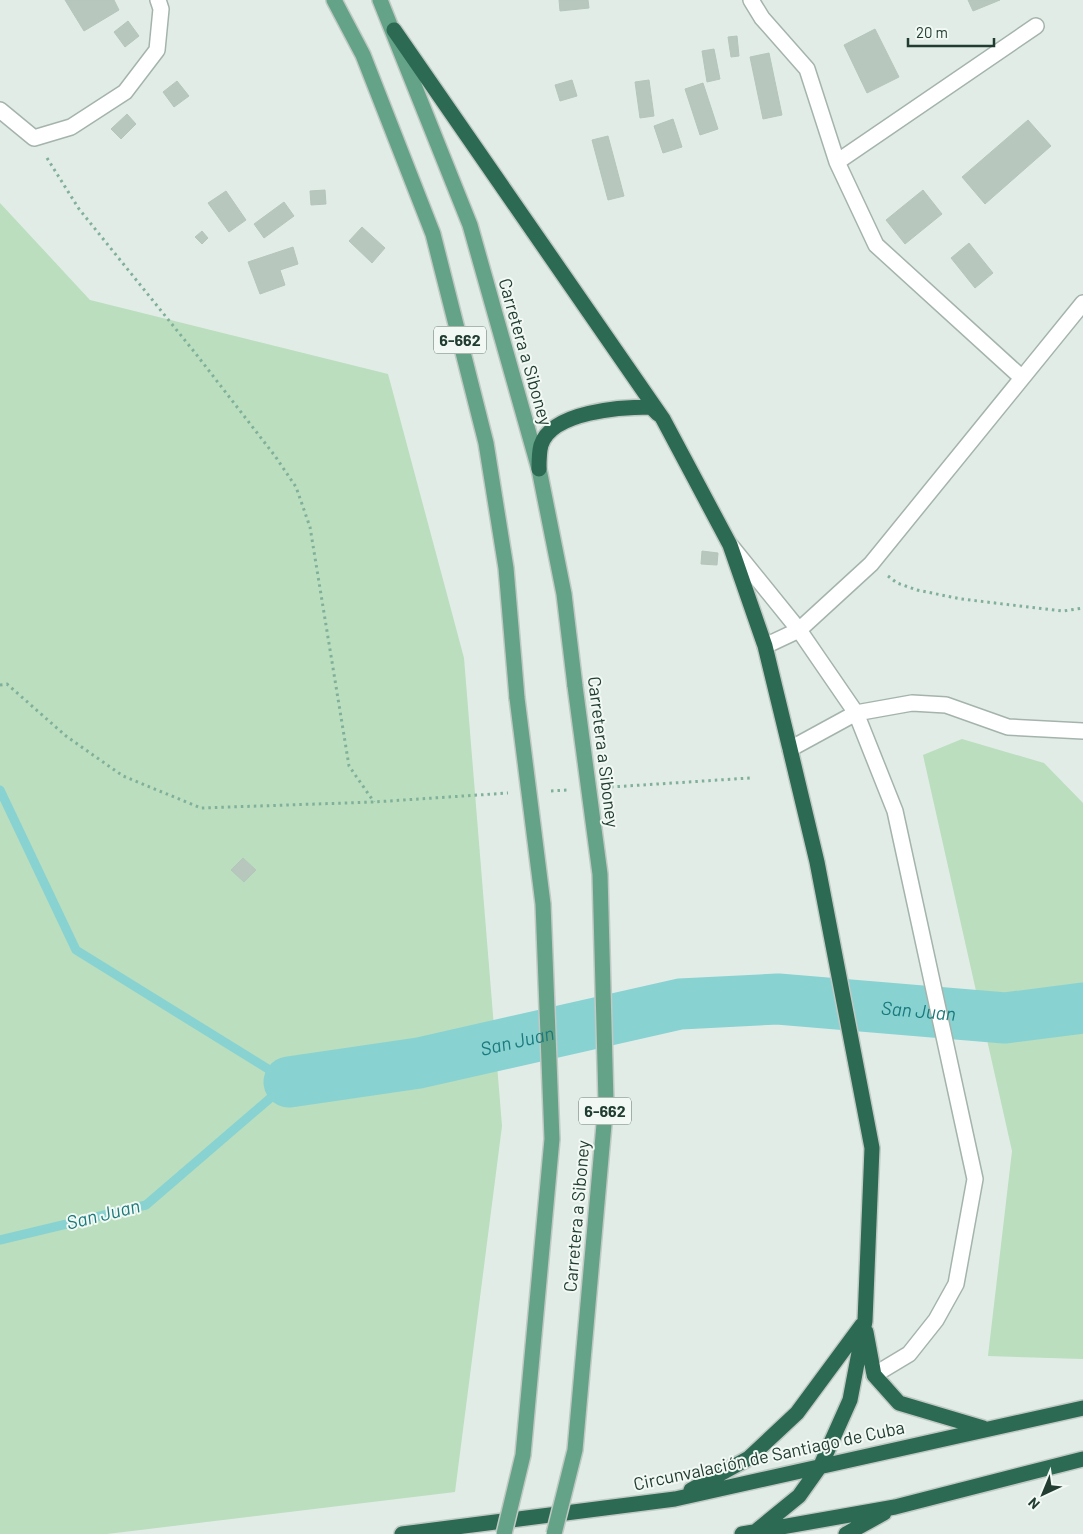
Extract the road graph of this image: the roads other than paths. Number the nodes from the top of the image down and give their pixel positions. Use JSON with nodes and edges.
{"nodes":[{"id":1,"x":158,"y":0,"type":"edge"},
{"id":2,"x":334,"y":0,"type":"edge"},
{"id":3,"x":380,"y":0,"type":"edge"},
{"id":4,"x":751,"y":0,"type":"edge"},
{"id":5,"x":1036,"y":26,"type":"dead end"},
{"id":6,"x":394,"y":30,"type":"junction"},
{"id":7,"x":0,"y":110,"type":"edge"},
{"id":8,"x":837,"y":162,"type":"junction"},
{"id":9,"x":1083,"y":303,"type":"edge"},
{"id":10,"x":1021,"y":377,"type":"junction"},
{"id":11,"x":663,"y":419,"type":"junction"},
{"id":12,"x":539,"y":468,"type":"junction"},
{"id":13,"x":730,"y":545,"type":"junction"},
{"id":14,"x":799,"y":630,"type":"junction"},
{"id":15,"x":765,"y":646,"type":"junction"},
{"id":16,"x":856,"y":713,"type":"junction"},
{"id":17,"x":1083,"y":731,"type":"edge"},
{"id":18,"x":790,"y":749,"type":"junction"},
{"id":19,"x":865,"y":1321,"type":"junction"},
{"id":20,"x":874,"y":1375,"type":"junction"},
{"id":21,"x":1083,"y":1408,"type":"edge"},
{"id":22,"x":984,"y":1428,"type":"junction"},
{"id":23,"x":1083,"y":1459,"type":"edge"},
{"id":24,"x":821,"y":1466,"type":"junction"},
{"id":25,"x":675,"y":1499,"type":"junction"},
{"id":26,"x":895,"y":1506,"type":"junction"},
{"id":27,"x":748,"y":1533,"type":"edge"},
{"id":28,"x":402,"y":1534,"type":"edge"},
{"id":29,"x":504,"y":1534,"type":"edge"},
{"id":30,"x":554,"y":1534,"type":"edge"},
{"id":31,"x":846,"y":1534,"type":"edge"}],
"edges":[{"from":1,"to":7,"type":"street"},
{"from":2,"to":29,"type":"main road","name":"Carretera a Siboney","number":"6-662","bridge":true},
{"from":3,"to":6,"type":"main road","name":"Carretera a Siboney","number":"6-662"},
{"from":4,"to":8,"type":"street"},
{"from":5,"to":8,"type":"street"},
{"from":6,"to":11,"type":"highway"},
{"from":6,"to":12,"type":"main road","name":"Carretera a Siboney","number":"6-662"},
{"from":8,"to":10,"type":"street"},
{"from":9,"to":10,"type":"street"},
{"from":10,"to":14,"type":"street"},
{"from":11,"to":12,"type":"highway"},
{"from":11,"to":13,"type":"highway"},
{"from":12,"to":30,"type":"main road","name":"Carretera a Siboney","number":"6-662","bridge":true},
{"from":13,"to":14,"type":"street"},
{"from":13,"to":15,"type":"highway"},
{"from":14,"to":15,"type":"street"},
{"from":14,"to":16,"type":"street"},
{"from":15,"to":18,"type":"highway"},
{"from":16,"to":17,"type":"street"},
{"from":16,"to":18,"type":"street"},
{"from":16,"to":20,"type":"street"},
{"from":18,"to":19,"type":"highway"},
{"from":19,"to":20,"type":"highway"},
{"from":19,"to":24,"type":"highway"},
{"from":19,"to":25,"type":"highway"},
{"from":20,"to":22,"type":"highway"},
{"from":21,"to":22,"type":"highway","name":"Circunvalación de Santiago de Cuba"},
{"from":22,"to":24,"type":"highway","name":"Circunvalación de Santiago de Cuba"},
{"from":23,"to":26,"type":"highway"},
{"from":24,"to":25,"type":"highway","name":"Circunvalación de Santiago de Cuba"},
{"from":24,"to":27,"type":"highway"},
{"from":25,"to":28,"type":"highway","name":"Circunvalación de Santiago de Cuba"},
{"from":26,"to":27,"type":"highway"},
{"from":26,"to":31,"type":"highway"}]}
